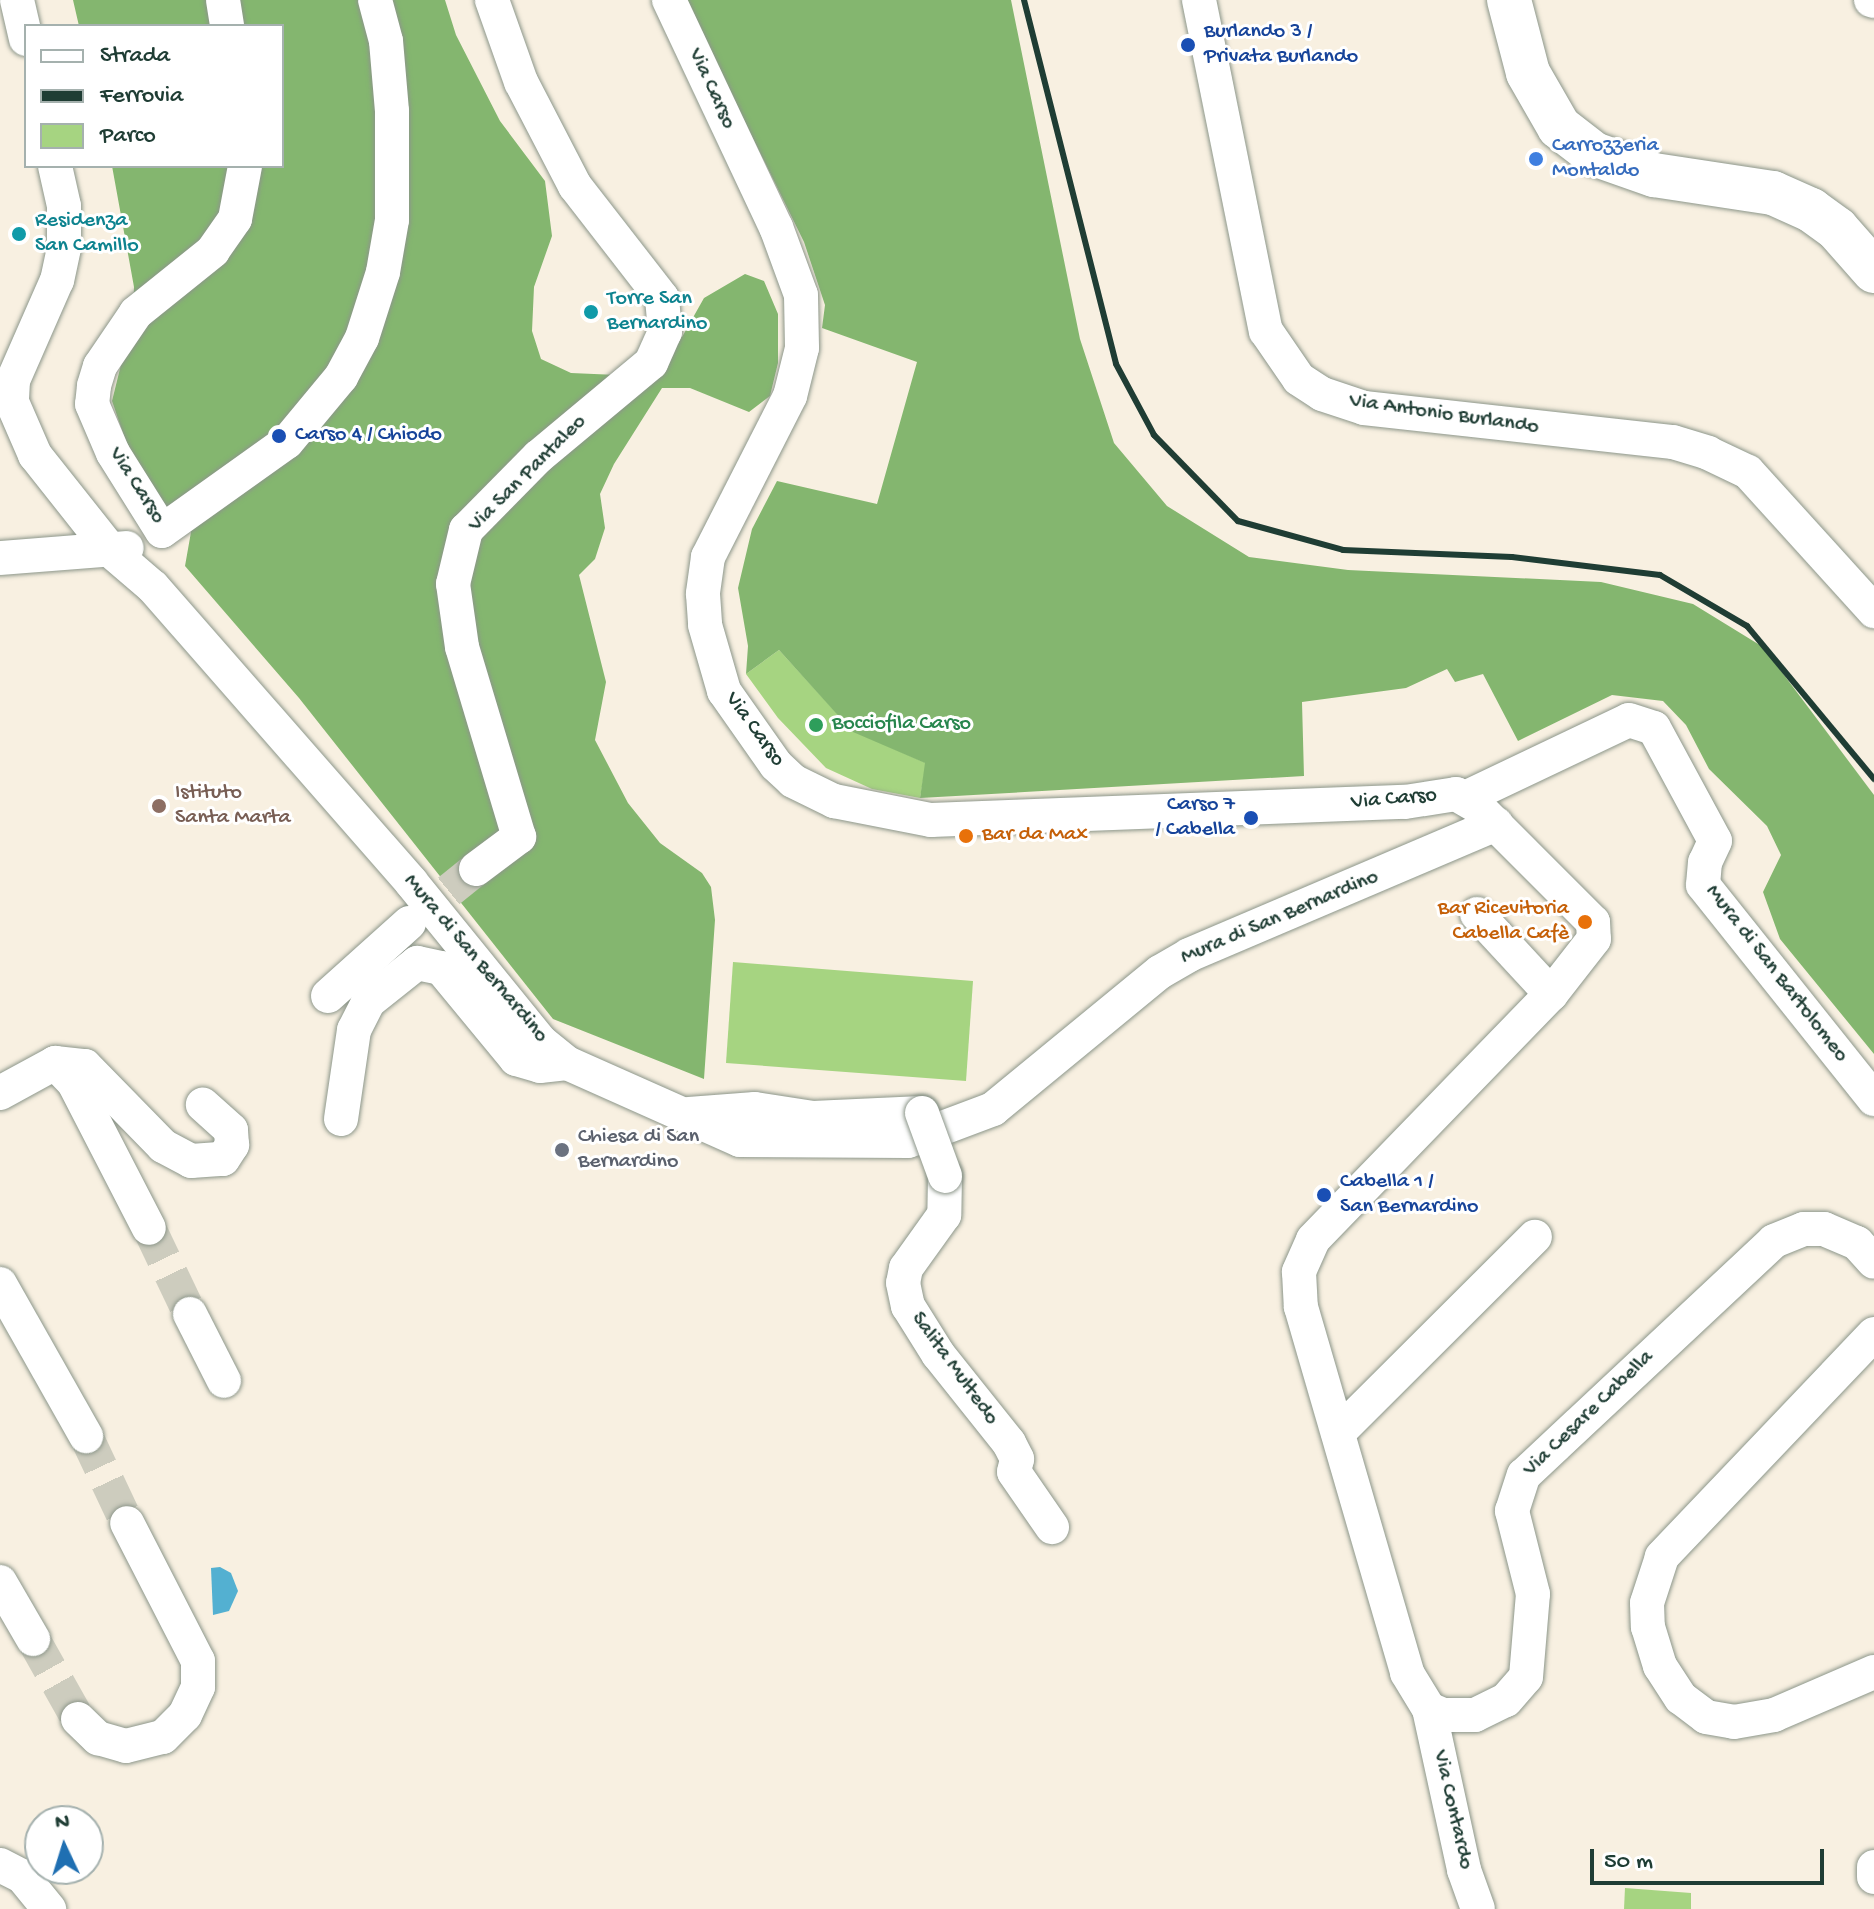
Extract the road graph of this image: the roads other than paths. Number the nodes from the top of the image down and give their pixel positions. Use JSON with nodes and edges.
{"nodes":[{"id":1,"x":17,"y":0,"type":"edge"},
{"id":2,"x":223,"y":0,"type":"edge"},
{"id":3,"x":375,"y":0,"type":"edge"},
{"id":4,"x":492,"y":0,"type":"edge"},
{"id":5,"x":669,"y":0,"type":"edge"},
{"id":6,"x":1199,"y":0,"type":"edge"},
{"id":7,"x":1509,"y":0,"type":"edge"},
{"id":8,"x":227,"y":24,"type":"edge"},
{"id":9,"x":24,"y":30,"type":"edge"},
{"id":10,"x":55,"y":168,"type":"edge"},
{"id":11,"x":245,"y":168,"type":"edge"},
{"id":12,"x":1874,"y":271,"type":"edge"},
{"id":13,"x":162,"y":531,"type":"junction"},
{"id":14,"x":111,"y":551,"type":"junction"},
{"id":15,"x":0,"y":558,"type":"edge"},
{"id":16,"x":1874,"y":611,"type":"edge"},
{"id":17,"x":1467,"y":797,"type":"junction"},
{"id":18,"x":1496,"y":824,"type":"junction"},
{"id":19,"x":476,"y":869,"type":"tunnel mouth"},
{"id":20,"x":1477,"y":914,"type":"dead end"},
{"id":21,"x":409,"y":923,"type":"tunnel mouth"},
{"id":22,"x":1551,"y":994,"type":"junction"},
{"id":23,"x":368,"y":1002,"type":"junction"},
{"id":24,"x":55,"y":1063,"type":"junction"},
{"id":25,"x":567,"y":1063,"type":"junction"},
{"id":26,"x":0,"y":1093,"type":"edge"},
{"id":27,"x":1874,"y":1099,"type":"edge"},
{"id":28,"x":203,"y":1105,"type":"dead end"},
{"id":29,"x":684,"y":1115,"type":"junction"},
{"id":30,"x":341,"y":1119,"type":"dead end"},
{"id":31,"x":149,"y":1228,"type":"tunnel mouth"},
{"id":32,"x":1535,"y":1237,"type":"dead end"},
{"id":33,"x":1874,"y":1262,"type":"edge"},
{"id":34,"x":0,"y":1284,"type":"edge"},
{"id":35,"x":190,"y":1314,"type":"tunnel mouth"},
{"id":36,"x":1874,"y":1334,"type":"edge"},
{"id":37,"x":224,"y":1381,"type":"dead end"},
{"id":38,"x":1338,"y":1433,"type":"junction"},
{"id":39,"x":86,"y":1436,"type":"tunnel mouth"},
{"id":40,"x":127,"y":1523,"type":"tunnel mouth"},
{"id":41,"x":1052,"y":1527,"type":"dead end"},
{"id":42,"x":0,"y":1582,"type":"edge"},
{"id":43,"x":33,"y":1639,"type":"tunnel mouth"},
{"id":44,"x":1874,"y":1672,"type":"edge"},
{"id":45,"x":1429,"y":1709,"type":"junction"},
{"id":46,"x":78,"y":1719,"type":"tunnel mouth"},
{"id":47,"x":0,"y":1865,"type":"edge"},
{"id":48,"x":1874,"y":1867,"type":"edge"},
{"id":49,"x":1874,"y":1877,"type":"edge"},
{"id":50,"x":49,"y":1909,"type":"edge"},
{"id":51,"x":1478,"y":1909,"type":"edge"}],
"edges":[{"from":1,"to":9,"type":"street"},
{"from":2,"to":8,"type":"street"},
{"from":3,"to":13,"type":"street","name":"Via Carso"},
{"from":4,"to":19,"type":"street","name":"Via San Pantaleo"},
{"from":5,"to":17,"type":"street","name":"Via Carso"},
{"from":6,"to":16,"type":"street","name":"Via Antonio Burlando"},
{"from":7,"to":12,"type":"main road"},
{"from":10,"to":14,"type":"street","name":"Mura di San Bernardino"},
{"from":11,"to":13,"type":"street","name":"Via Carso"},
{"from":13,"to":14,"type":"street"},
{"from":14,"to":15,"type":"street"},
{"from":14,"to":25,"type":"street","name":"Mura di San Bernardino"},
{"from":17,"to":18,"type":"street"},
{"from":17,"to":27,"type":"street","name":"Mura di San Bartolomeo"},
{"from":18,"to":22,"type":"street"},
{"from":18,"to":29,"type":"street","name":"Mura di San Bernardino"},
{"from":20,"to":22,"type":"street"},
{"from":21,"to":23,"type":"street"},
{"from":22,"to":38,"type":"street"},
{"from":23,"to":25,"type":"street"},
{"from":23,"to":30,"type":"street"},
{"from":24,"to":26,"type":"street"},
{"from":24,"to":28,"type":"street"},
{"from":24,"to":31,"type":"street"},
{"from":25,"to":29,"type":"street","name":"Mura di San Bernardino"},
{"from":29,"to":41,"type":"street","name":"Salita Multedo","bridge":true},
{"from":32,"to":38,"type":"street"},
{"from":33,"to":45,"type":"street","name":"Via Cesare Cabella"},
{"from":34,"to":39,"type":"street"},
{"from":35,"to":37,"type":"street"},
{"from":36,"to":44,"type":"street"},
{"from":38,"to":45,"type":"street"},
{"from":40,"to":46,"type":"street"},
{"from":42,"to":43,"type":"street"},
{"from":45,"to":51,"type":"street","name":"Via Contardo"},
{"from":47,"to":50,"type":"street"},
{"from":48,"to":49,"type":"street"}]}
